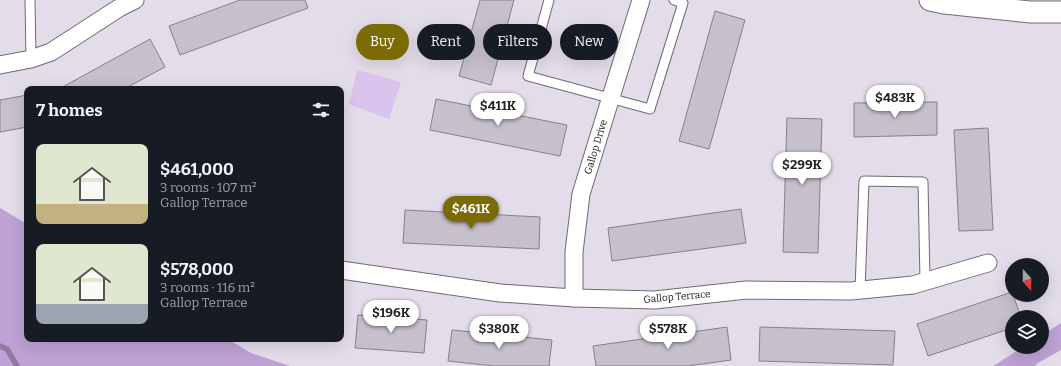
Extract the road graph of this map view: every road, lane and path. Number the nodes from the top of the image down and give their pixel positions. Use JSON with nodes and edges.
{"nodes":[{"id":1,"x":30,"y":0,"type":"edge"},
{"id":2,"x":135,"y":0,"type":"edge"},
{"id":3,"x":549,"y":0,"type":"edge"},
{"id":4,"x":641,"y":0,"type":"edge"},
{"id":5,"x":674,"y":0,"type":"edge"},
{"id":6,"x":930,"y":0,"type":"edge"},
{"id":7,"x":116,"y":4,"type":"edge"},
{"id":8,"x":1061,"y":12,"type":"edge"},
{"id":9,"x":31,"y":59,"type":"junction"},
{"id":10,"x":0,"y":66,"type":"edge"},
{"id":11,"x":610,"y":99,"type":"junction"},
{"id":12,"x":988,"y":263,"type":"dead end"},
{"id":13,"x":344,"y":270,"type":"edge"},
{"id":14,"x":925,"y":281,"type":"junction"},
{"id":15,"x":860,"y":290,"type":"junction"},
{"id":16,"x":574,"y":298,"type":"junction"}],
"edges":[{"from":1,"to":9,"type":"lane"},
{"from":2,"to":7,"type":"street"},
{"from":3,"to":11,"type":"lane"},
{"from":4,"to":11,"type":"street","name":"Gallop Drive"},
{"from":5,"to":11,"type":"lane"},
{"from":6,"to":8,"type":"street"},
{"from":7,"to":9,"type":"street"},
{"from":9,"to":10,"type":"street"},
{"from":11,"to":16,"type":"street","name":"Gallop Drive"},
{"from":12,"to":14,"type":"street","name":"Gallop Terrace"},
{"from":13,"to":16,"type":"street","name":"Gallop Terrace"},
{"from":14,"to":15,"type":"street","name":"Gallop Terrace"},
{"from":14,"to":15,"type":"lane"},
{"from":15,"to":16,"type":"street","name":"Gallop Terrace"}]}
